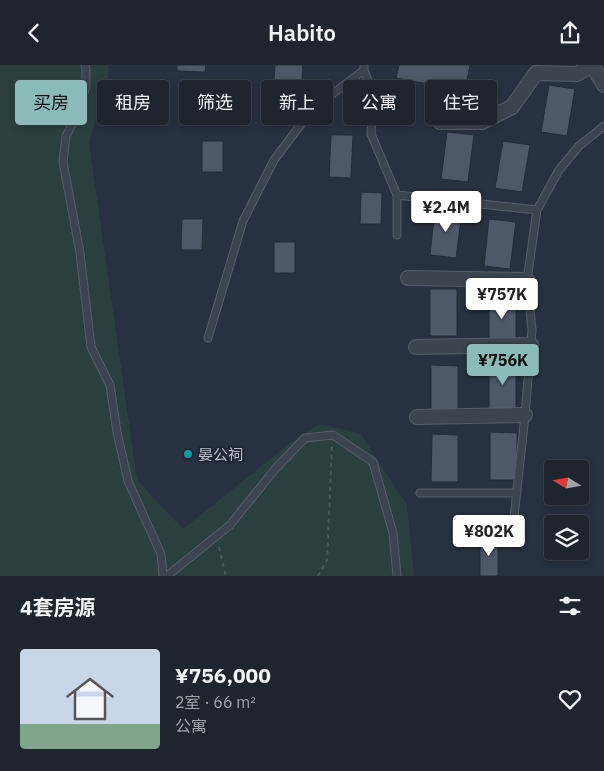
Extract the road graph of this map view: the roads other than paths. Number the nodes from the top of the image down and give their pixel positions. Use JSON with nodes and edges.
{"nodes":[{"id":1,"x":85,"y":65,"type":"edge"},
{"id":2,"x":592,"y":65,"type":"edge"},
{"id":3,"x":364,"y":68,"type":"edge"},
{"id":4,"x":604,"y":85,"type":"edge"},
{"id":5,"x":497,"y":114,"type":"edge"},
{"id":6,"x":604,"y":126,"type":"edge"},
{"id":7,"x":397,"y":195,"type":"junction"},
{"id":8,"x":537,"y":209,"type":"junction"},
{"id":9,"x":397,"y":235,"type":"dead end"},
{"id":10,"x":408,"y":278,"type":"dead end"},
{"id":11,"x":527,"y":280,"type":"junction"},
{"id":12,"x":208,"y":339,"type":"dead end"},
{"id":13,"x":531,"y":345,"type":"junction"},
{"id":14,"x":416,"y":347,"type":"dead end"},
{"id":15,"x":525,"y":415,"type":"junction"},
{"id":16,"x":416,"y":417,"type":"dead end"},
{"id":17,"x":420,"y":493,"type":"dead end"},
{"id":18,"x":517,"y":493,"type":"junction"},
{"id":19,"x":513,"y":527,"type":"dead end"},
{"id":20,"x":165,"y":576,"type":"edge"},
{"id":21,"x":397,"y":576,"type":"edge"}],
"edges":[{"from":1,"to":20,"type":"lane"},
{"from":2,"to":4,"type":"street"},
{"from":2,"to":5,"type":"street"},
{"from":3,"to":7,"type":"lane"},
{"from":3,"to":12,"type":"lane"},
{"from":6,"to":8,"type":"lane"},
{"from":7,"to":8,"type":"lane"},
{"from":7,"to":9,"type":"lane"},
{"from":8,"to":11,"type":"lane"},
{"from":10,"to":11,"type":"street"},
{"from":11,"to":13,"type":"lane"},
{"from":13,"to":14,"type":"street"},
{"from":13,"to":15,"type":"lane"},
{"from":15,"to":16,"type":"street"},
{"from":15,"to":18,"type":"lane"},
{"from":17,"to":18,"type":"lane"},
{"from":18,"to":19,"type":"lane"},
{"from":20,"to":21,"type":"lane"}]}
